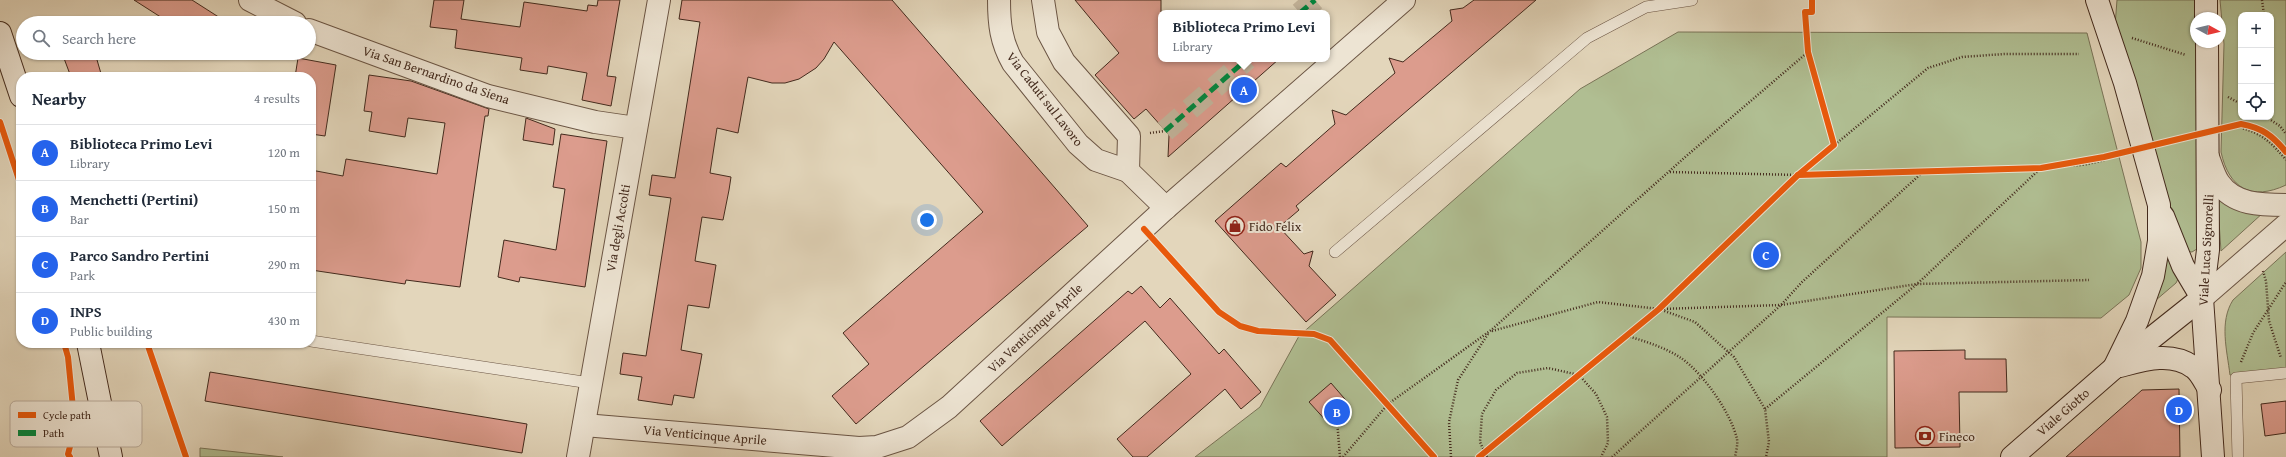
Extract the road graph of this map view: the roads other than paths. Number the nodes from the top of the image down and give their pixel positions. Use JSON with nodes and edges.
{"nodes":[{"id":1,"x":250,"y":0,"type":"edge"},
{"id":2,"x":659,"y":0,"type":"edge"},
{"id":3,"x":999,"y":0,"type":"edge"},
{"id":4,"x":1043,"y":0,"type":"edge"},
{"id":5,"x":1404,"y":0,"type":"edge"},
{"id":6,"x":1692,"y":0,"type":"edge"},
{"id":7,"x":2097,"y":0,"type":"edge"},
{"id":8,"x":2110,"y":0,"type":"edge"},
{"id":9,"x":2206,"y":0,"type":"edge"},
{"id":10,"x":2206,"y":12,"type":"edge"},
{"id":11,"x":281,"y":16,"type":"edge"},
{"id":12,"x":2108,"y":31,"type":"junction"},
{"id":13,"x":0,"y":33,"type":"edge"},
{"id":14,"x":316,"y":33,"type":"edge"},
{"id":15,"x":2207,"y":52,"type":"edge"},
{"id":16,"x":16,"y":81,"type":"edge"},
{"id":17,"x":636,"y":128,"type":"junction"},
{"id":18,"x":2208,"y":157,"type":"junction"},
{"id":19,"x":1128,"y":171,"type":"junction"},
{"id":20,"x":2159,"y":205,"type":"junction"},
{"id":21,"x":2286,"y":206,"type":"edge"},
{"id":22,"x":1166,"y":208,"type":"junction"},
{"id":23,"x":2286,"y":225,"type":"edge"},
{"id":24,"x":1335,"y":252,"type":"dead end"},
{"id":25,"x":2202,"y":298,"type":"junction"},
{"id":26,"x":316,"y":342,"type":"edge"},
{"id":27,"x":89,"y":348,"type":"edge"},
{"id":28,"x":2285,"y":367,"type":"edge"},
{"id":29,"x":2114,"y":368,"type":"junction"},
{"id":30,"x":590,"y":383,"type":"junction"},
{"id":31,"x":2210,"y":390,"type":"junction"},
{"id":32,"x":100,"y":401,"type":"edge"},
{"id":33,"x":584,"y":425,"type":"junction"},
{"id":34,"x":109,"y":447,"type":"edge"},
{"id":35,"x":111,"y":457,"type":"edge"},
{"id":36,"x":578,"y":457,"type":"edge"},
{"id":37,"x":2012,"y":457,"type":"edge"},
{"id":38,"x":2213,"y":457,"type":"edge"},
{"id":39,"x":2238,"y":457,"type":"edge"}],
"edges":[{"from":1,"to":11,"type":"street"},
{"from":2,"to":17,"type":"street","name":"Via degli Accolti"},
{"from":3,"to":19,"type":"street","name":"Via Caduti sul Lavoro"},
{"from":4,"to":19,"type":"street"},
{"from":5,"to":22,"type":"street","name":"Via Venticinque Aprile"},
{"from":6,"to":24,"type":"lane"},
{"from":7,"to":12,"type":"street"},
{"from":8,"to":12,"type":"street"},
{"from":9,"to":10,"type":"street"},
{"from":12,"to":20,"type":"street"},
{"from":13,"to":16,"type":"street"},
{"from":14,"to":17,"type":"street","name":"Via San Bernardino da Siena"},
{"from":15,"to":18,"type":"street","name":"Viale Luca Signorelli"},
{"from":17,"to":30,"type":"street","name":"Via degli Accolti"},
{"from":18,"to":21,"type":"street"},
{"from":18,"to":25,"type":"street","name":"Viale Luca Signorelli"},
{"from":19,"to":22,"type":"street","name":"Via Caduti sul Lavoro"},
{"from":20,"to":25,"type":"street"},
{"from":20,"to":29,"type":"street"},
{"from":22,"to":33,"type":"street","name":"Via Venticinque Aprile"},
{"from":23,"to":25,"type":"street","name":"Viale Giotto"},
{"from":25,"to":29,"type":"street","name":"Viale Giotto"},
{"from":25,"to":31,"type":"street","name":"Viale Luca Signorelli"},
{"from":26,"to":30,"type":"lane"},
{"from":27,"to":32,"type":"street"},
{"from":28,"to":39,"type":"lane"},
{"from":29,"to":31,"type":"street","name":"Viale Giotto"},
{"from":29,"to":37,"type":"street","name":"Viale Giotto"},
{"from":30,"to":33,"type":"street","name":"Via degli Accolti"},
{"from":31,"to":38,"type":"street","name":"Viale Luca Signorelli"},
{"from":33,"to":36,"type":"street","name":"Via degli Accolti"},
{"from":34,"to":35,"type":"street"}]}
